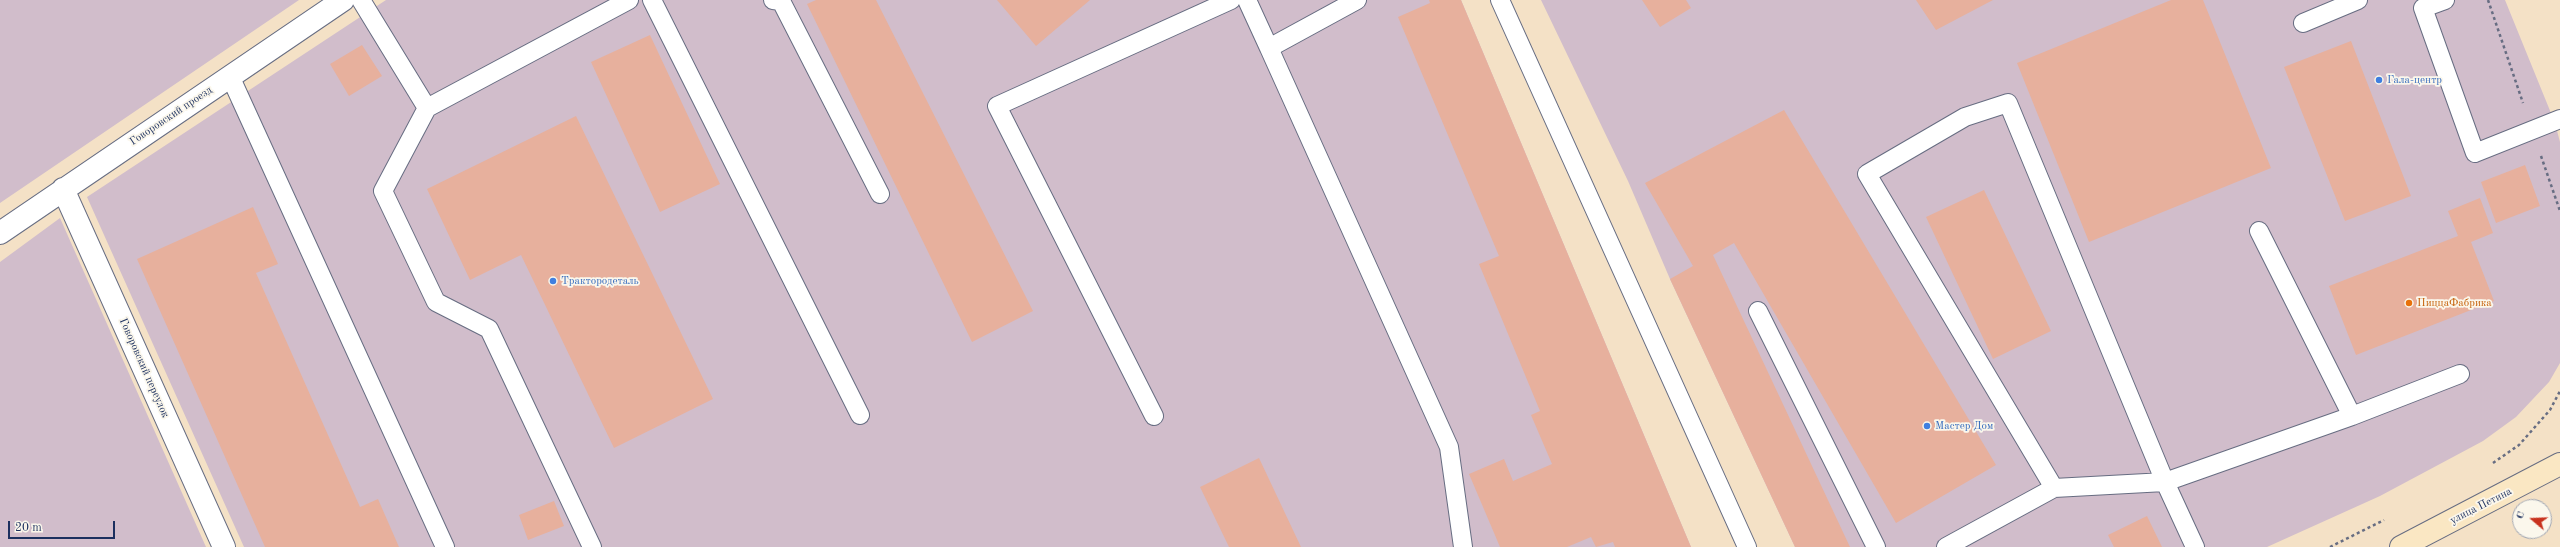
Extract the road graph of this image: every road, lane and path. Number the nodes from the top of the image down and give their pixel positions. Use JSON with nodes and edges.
{"nodes":[{"id":1,"x":343,"y":0,"type":"edge"},
{"id":2,"x":361,"y":0,"type":"edge"},
{"id":3,"x":629,"y":0,"type":"edge"},
{"id":4,"x":652,"y":0,"type":"edge"},
{"id":5,"x":772,"y":0,"type":"edge"},
{"id":6,"x":1231,"y":0,"type":"edge"},
{"id":7,"x":1247,"y":0,"type":"edge"},
{"id":8,"x":1357,"y":0,"type":"edge"},
{"id":9,"x":1500,"y":0,"type":"edge"},
{"id":10,"x":2358,"y":0,"type":"edge"},
{"id":11,"x":2445,"y":0,"type":"edge"},
{"id":12,"x":2303,"y":23,"type":"dead end"},
{"id":13,"x":1269,"y":48,"type":"junction"},
{"id":14,"x":230,"y":76,"type":"junction"},
{"id":15,"x":427,"y":108,"type":"junction"},
{"id":16,"x":2560,"y":119,"type":"edge"},
{"id":17,"x":63,"y":189,"type":"junction"},
{"id":18,"x":880,"y":194,"type":"dead end"},
{"id":19,"x":2260,"y":231,"type":"dead end"},
{"id":20,"x":0,"y":233,"type":"edge"},
{"id":21,"x":1758,"y":311,"type":"dead end"},
{"id":22,"x":2460,"y":374,"type":"dead end"},
{"id":23,"x":2560,"y":391,"type":"edge"},
{"id":24,"x":860,"y":415,"type":"dead end"},
{"id":25,"x":1154,"y":416,"type":"dead end"},
{"id":26,"x":2352,"y":416,"type":"junction"},
{"id":27,"x":2560,"y":464,"type":"edge"},
{"id":28,"x":2489,"y":466,"type":"dead end"},
{"id":29,"x":2165,"y":482,"type":"junction"},
{"id":30,"x":2054,"y":488,"type":"junction"},
{"id":31,"x":2386,"y":519,"type":"dead end"},
{"id":32,"x":2403,"y":546,"type":"edge"},
{"id":33,"x":224,"y":547,"type":"edge"},
{"id":34,"x":445,"y":547,"type":"edge"},
{"id":35,"x":592,"y":547,"type":"edge"},
{"id":36,"x":1463,"y":547,"type":"edge"},
{"id":37,"x":1747,"y":547,"type":"edge"},
{"id":38,"x":1876,"y":547,"type":"edge"},
{"id":39,"x":1946,"y":547,"type":"edge"},
{"id":40,"x":2194,"y":547,"type":"edge"},
{"id":41,"x":2330,"y":547,"type":"edge"}],
"edges":[{"from":1,"to":14,"type":"street","name":"Говоровский проезд"},
{"from":2,"to":15,"type":"lane"},
{"from":3,"to":15,"type":"lane"},
{"from":4,"to":24,"type":"lane"},
{"from":5,"to":18,"type":"lane"},
{"from":6,"to":25,"type":"lane"},
{"from":7,"to":13,"type":"lane"},
{"from":8,"to":13,"type":"lane"},
{"from":9,"to":37,"type":"lane"},
{"from":10,"to":12,"type":"lane"},
{"from":11,"to":16,"type":"lane"},
{"from":13,"to":36,"type":"lane"},
{"from":14,"to":17,"type":"street","name":"Говоровский проезд"},
{"from":14,"to":34,"type":"lane"},
{"from":15,"to":35,"type":"lane"},
{"from":17,"to":20,"type":"street","name":"Говоровский проезд"},
{"from":17,"to":33,"type":"street","name":"Говоровский переулок"},
{"from":19,"to":26,"type":"lane"},
{"from":21,"to":38,"type":"lane"},
{"from":22,"to":26,"type":"lane"},
{"from":23,"to":28,"type":"path"},
{"from":26,"to":29,"type":"lane"},
{"from":27,"to":32,"type":"street","name":"улица Петина"},
{"from":29,"to":30,"type":"lane"},
{"from":29,"to":30,"type":"lane"},
{"from":29,"to":40,"type":"lane"},
{"from":30,"to":39,"type":"lane"},
{"from":31,"to":41,"type":"path"}]}
